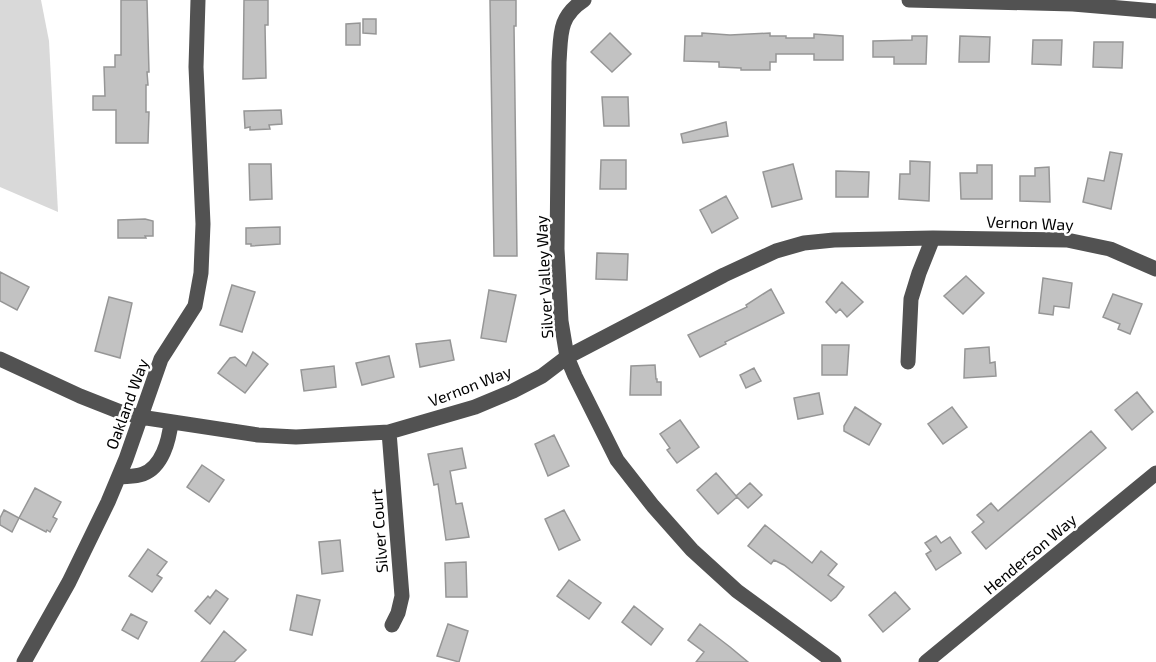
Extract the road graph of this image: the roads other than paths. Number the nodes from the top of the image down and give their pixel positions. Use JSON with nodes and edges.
{"nodes":[{"id":1,"x":198,"y":0,"type":"edge"},
{"id":2,"x":584,"y":0,"type":"edge"},
{"id":3,"x":909,"y":0,"type":"edge"},
{"id":4,"x":1156,"y":11,"type":"edge"},
{"id":5,"x":933,"y":238,"type":"junction"},
{"id":6,"x":1156,"y":269,"type":"edge"},
{"id":7,"x":567,"y":357,"type":"junction"},
{"id":8,"x":0,"y":359,"type":"edge"},
{"id":9,"x":908,"y":362,"type":"dead end"},
{"id":10,"x":140,"y":417,"type":"junction"},
{"id":11,"x":171,"y":422,"type":"junction"},
{"id":12,"x":388,"y":432,"type":"junction"},
{"id":13,"x":1156,"y":473,"type":"edge"},
{"id":14,"x":119,"y":477,"type":"junction"},
{"id":15,"x":392,"y":625,"type":"dead end"},
{"id":16,"x":24,"y":662,"type":"edge"},
{"id":17,"x":834,"y":662,"type":"edge"},
{"id":18,"x":926,"y":662,"type":"edge"}],
"edges":[{"from":1,"to":10,"type":"street","name":"Oakland Way"},
{"from":2,"to":7,"type":"street","name":"Silver Valley Way"},
{"from":3,"to":4,"type":"street"},
{"from":5,"to":6,"type":"street","name":"Vernon Way"},
{"from":5,"to":7,"type":"street","name":"Vernon Way"},
{"from":5,"to":9,"type":"street"},
{"from":7,"to":12,"type":"street","name":"Vernon Way"},
{"from":7,"to":17,"type":"street","name":"Silver Valley Way"},
{"from":8,"to":10,"type":"street","name":"Vernon Way"},
{"from":10,"to":11,"type":"street","name":"Vernon Way"},
{"from":10,"to":14,"type":"street","name":"Oakland Way"},
{"from":11,"to":12,"type":"street","name":"Vernon Way"},
{"from":11,"to":14,"type":"street"},
{"from":12,"to":15,"type":"street","name":"Silver Court"},
{"from":13,"to":18,"type":"street","name":"Henderson Way"},
{"from":14,"to":16,"type":"street","name":"Oakland Way"}]}
